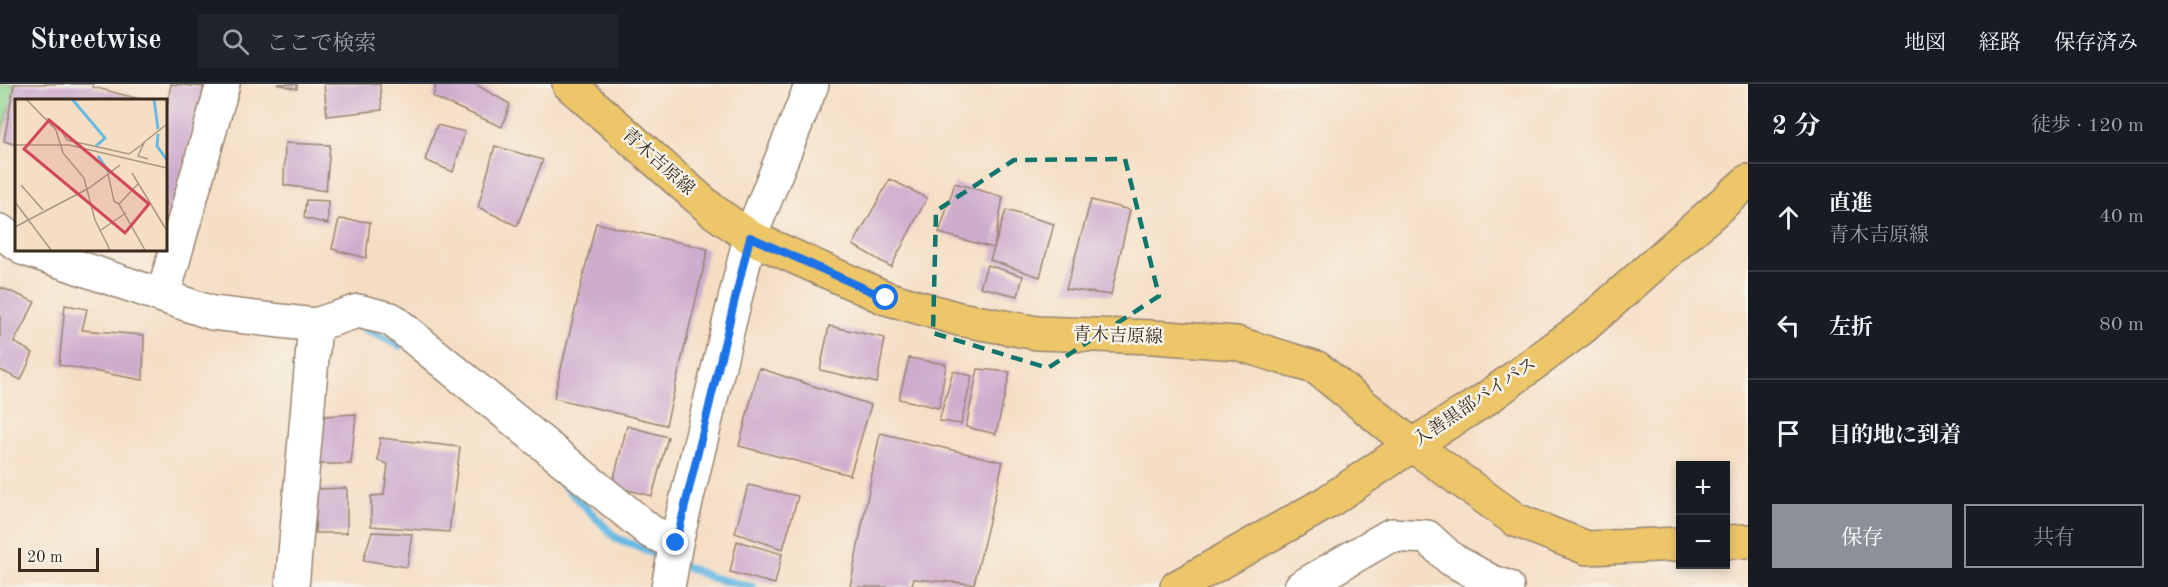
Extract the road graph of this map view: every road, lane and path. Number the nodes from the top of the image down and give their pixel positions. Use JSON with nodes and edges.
{"nodes":[{"id":1,"x":223,"y":84,"type":"edge"},
{"id":2,"x":568,"y":84,"type":"edge"},
{"id":3,"x":812,"y":84,"type":"edge"},
{"id":4,"x":1748,"y":181,"type":"edge"},
{"id":5,"x":0,"y":231,"type":"edge"},
{"id":6,"x":750,"y":237,"type":"junction"},
{"id":7,"x":15,"y":242,"type":"edge"},
{"id":8,"x":28,"y":250,"type":"edge"},
{"id":9,"x":163,"y":296,"type":"junction"},
{"id":10,"x":315,"y":325,"type":"junction"},
{"id":11,"x":1412,"y":445,"type":"junction"},
{"id":12,"x":1748,"y":541,"type":"edge"},
{"id":13,"x":1730,"y":542,"type":"edge"},
{"id":14,"x":676,"y":543,"type":"junction"},
{"id":15,"x":1676,"y":544,"type":"edge"},
{"id":16,"x":1495,"y":585,"type":"edge"},
{"id":17,"x":292,"y":587,"type":"edge"},
{"id":18,"x":668,"y":587,"type":"edge"},
{"id":19,"x":1177,"y":587,"type":"edge"},
{"id":20,"x":1301,"y":587,"type":"edge"}],
"edges":[{"from":1,"to":9,"type":"street"},
{"from":2,"to":6,"type":"main road","name":"青木吉原線"},
{"from":3,"to":6,"type":"street"},
{"from":4,"to":11,"type":"main road","name":"入善黒部バイパス"},
{"from":5,"to":7,"type":"street"},
{"from":6,"to":11,"type":"main road","name":"青木吉原線"},
{"from":6,"to":14,"type":"street"},
{"from":8,"to":9,"type":"street"},
{"from":9,"to":10,"type":"street"},
{"from":10,"to":14,"type":"street"},
{"from":10,"to":17,"type":"street"},
{"from":11,"to":15,"type":"main road","name":"青木吉原線"},
{"from":11,"to":19,"type":"main road","name":"入善黒部バイパス"},
{"from":12,"to":13,"type":"main road"},
{"from":14,"to":18,"type":"street"},
{"from":16,"to":20,"type":"street"}]}
